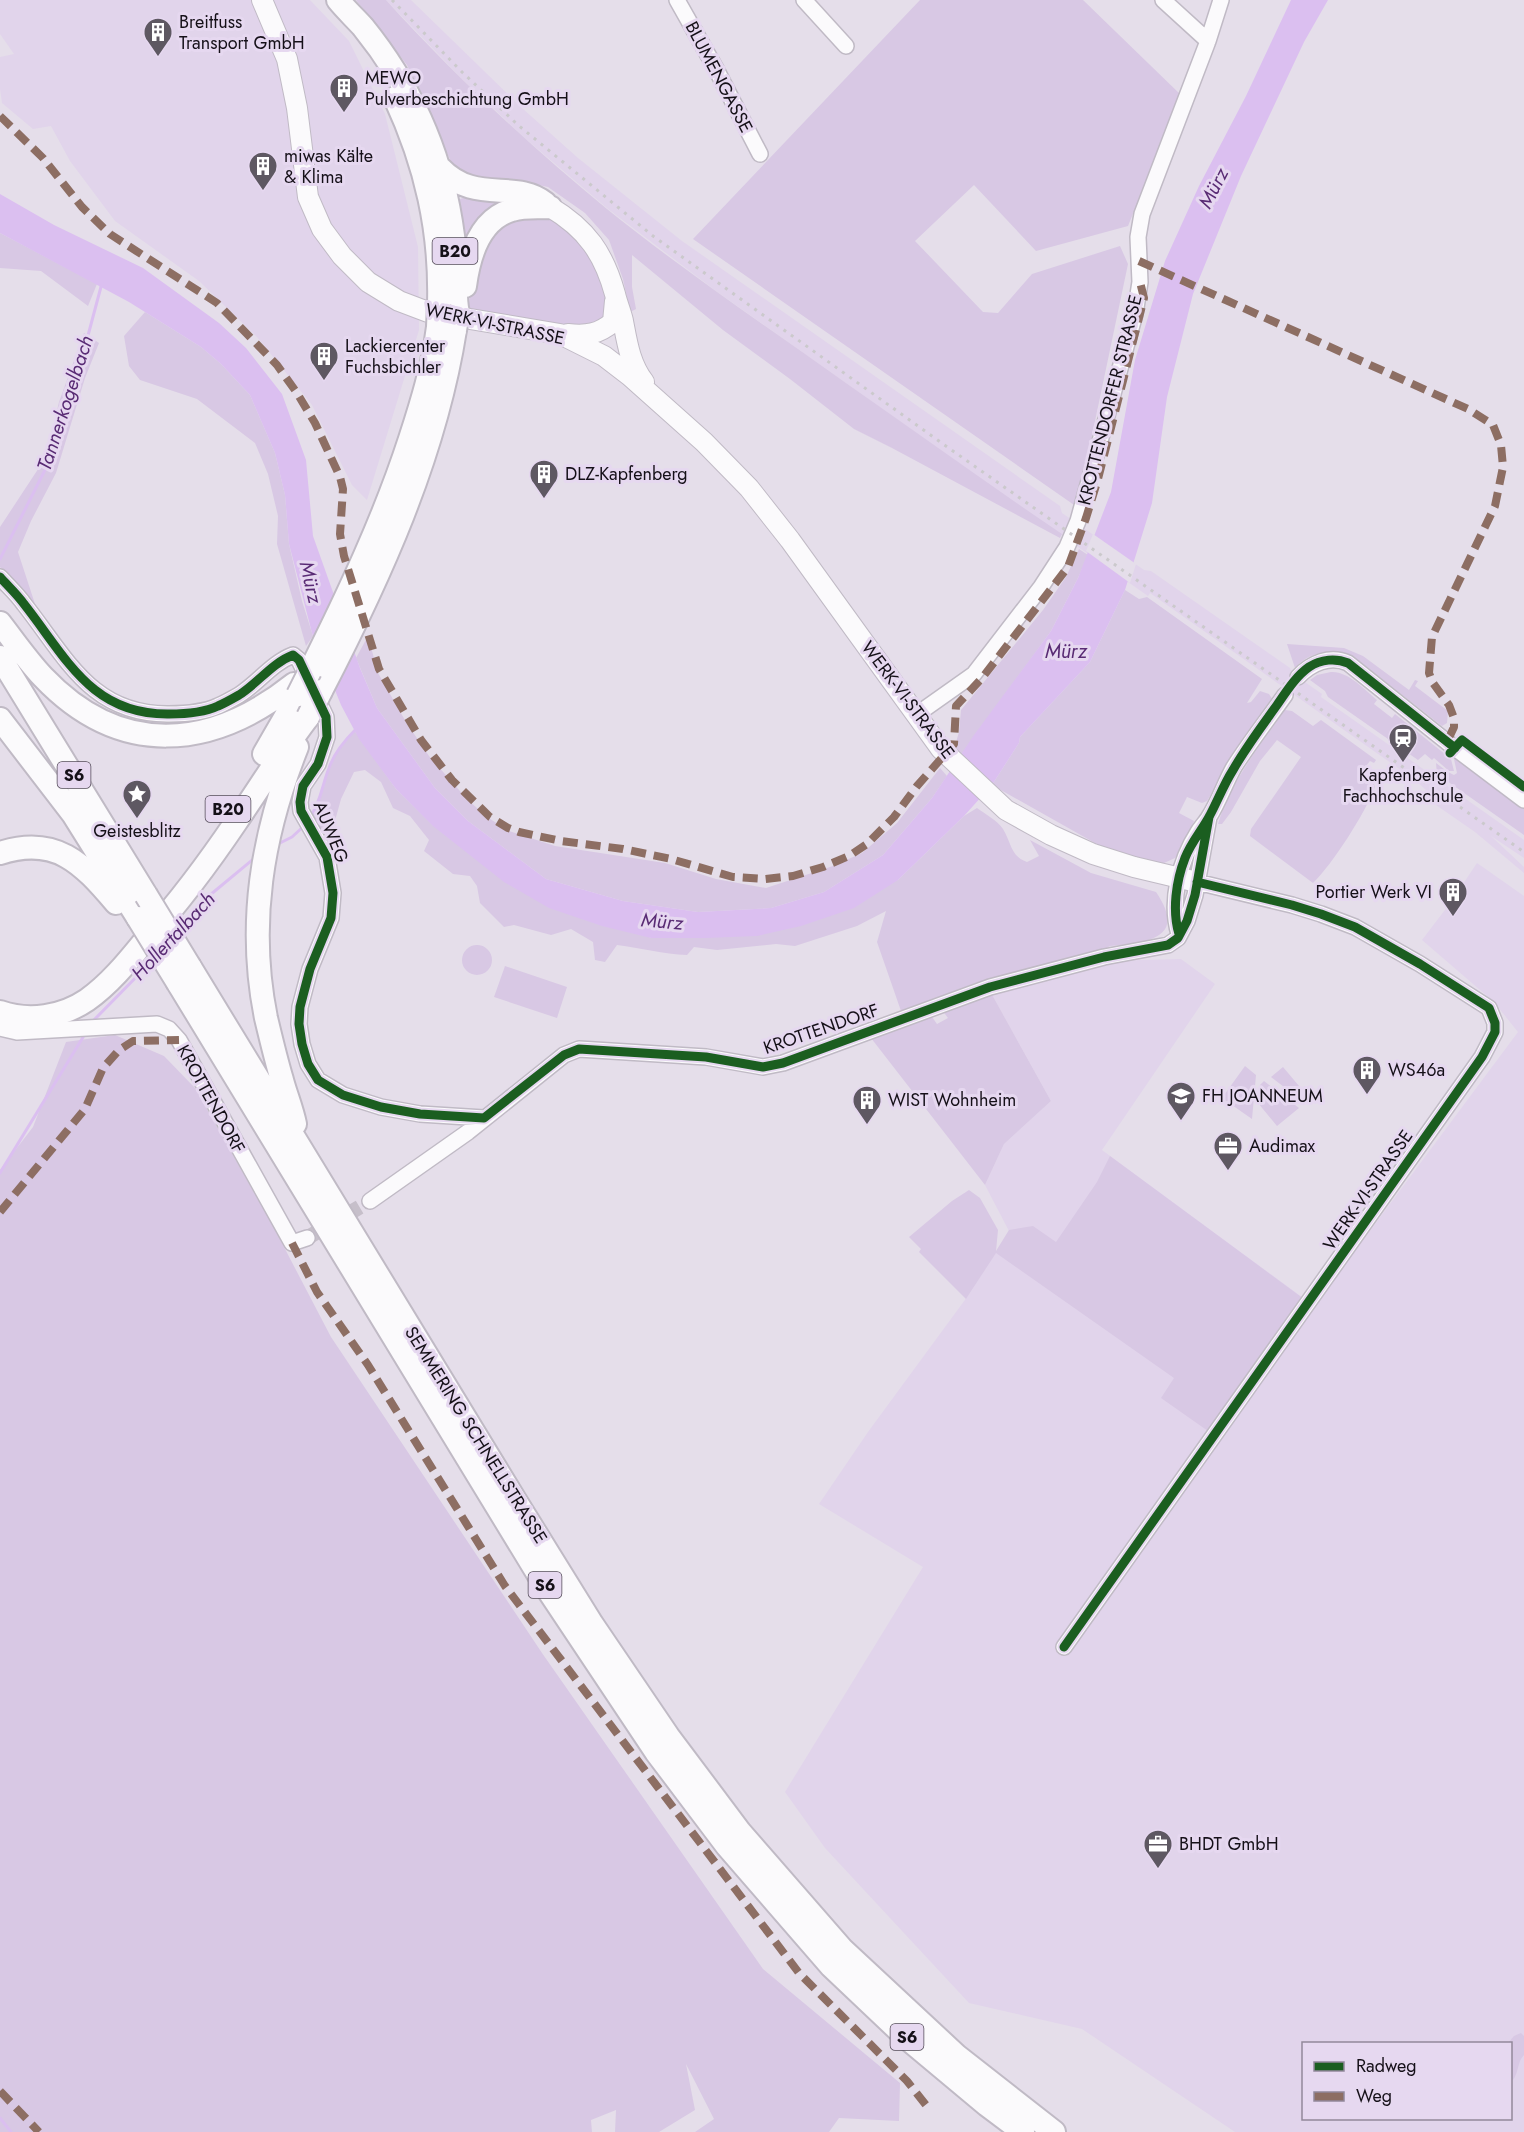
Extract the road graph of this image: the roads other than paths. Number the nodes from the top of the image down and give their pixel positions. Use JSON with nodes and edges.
{"nodes":[{"id":1,"x":262,"y":0,"type":"edge"},
{"id":2,"x":677,"y":0,"type":"edge"},
{"id":3,"x":804,"y":0,"type":"edge"},
{"id":4,"x":1163,"y":0,"type":"edge"},
{"id":5,"x":1221,"y":0,"type":"edge"},
{"id":6,"x":342,"y":5,"type":"edge"},
{"id":7,"x":1208,"y":41,"type":"junction"},
{"id":8,"x":846,"y":46,"type":"dead end"},
{"id":9,"x":760,"y":154,"type":"dead end"},
{"id":10,"x":440,"y":168,"type":"junction"},
{"id":11,"x":473,"y":189,"type":"junction"},
{"id":12,"x":440,"y":204,"type":"junction"},
{"id":13,"x":550,"y":207,"type":"junction"},
{"id":14,"x":451,"y":314,"type":"junction"},
{"id":15,"x":619,"y":329,"type":"junction"},
{"id":16,"x":560,"y":334,"type":"junction"},
{"id":17,"x":604,"y":356,"type":"junction"},
{"id":18,"x":662,"y":405,"type":"junction"},
{"id":19,"x":0,"y":577,"type":"edge"},
{"id":20,"x":0,"y":623,"type":"edge"},
{"id":21,"x":0,"y":657,"type":"edge"},
{"id":22,"x":1298,"y":677,"type":"dead end"},
{"id":23,"x":301,"y":683,"type":"junction"},
{"id":24,"x":1285,"y":695,"type":"dead end"},
{"id":25,"x":916,"y":715,"type":"junction"},
{"id":26,"x":308,"y":717,"type":"junction"},
{"id":27,"x":0,"y":719,"type":"edge"},
{"id":28,"x":1524,"y":800,"type":"edge"},
{"id":29,"x":0,"y":853,"type":"edge"},
{"id":30,"x":1188,"y":880,"type":"junction"},
{"id":31,"x":146,"y":912,"type":"junction"},
{"id":32,"x":184,"y":975,"type":"junction"},
{"id":33,"x":0,"y":997,"type":"edge"},
{"id":34,"x":0,"y":1012,"type":"edge"},
{"id":35,"x":0,"y":1028,"type":"edge"},
{"id":36,"x":484,"y":1118,"type":"junction"},
{"id":37,"x":299,"y":1146,"type":"junction"},
{"id":38,"x":370,"y":1201,"type":"tunnel mouth"},
{"id":39,"x":307,"y":1238,"type":"dead end"},
{"id":40,"x":1064,"y":1647,"type":"dead end"},
{"id":41,"x":987,"y":2105,"type":"junction"},
{"id":42,"x":1005,"y":2132,"type":"edge"},
{"id":43,"x":1023,"y":2132,"type":"edge"},
{"id":44,"x":1054,"y":2132,"type":"edge"}],
"edges":[{"from":1,"to":16,"type":"main road","name":"WERK-VI-STRASSE"},
{"from":2,"to":9,"type":"street","name":"BLUMENGASSE"},
{"from":3,"to":8,"type":"street"},
{"from":4,"to":7,"type":"street"},
{"from":5,"to":7,"type":"street","name":"KROTTENDORFER STRASSE"},
{"from":6,"to":10,"type":"highway","number":"B20"},
{"from":6,"to":12,"type":"highway","number":"B20"},
{"from":7,"to":25,"type":"street","name":"KROTTENDORFER STRASSE"},
{"from":10,"to":11,"type":"highway"},
{"from":10,"to":12,"type":"highway","number":"B20"},
{"from":11,"to":12,"type":"highway"},
{"from":11,"to":13,"type":"highway"},
{"from":12,"to":14,"type":"highway","number":"B20"},
{"from":13,"to":14,"type":"highway"},
{"from":13,"to":15,"type":"main road"},
{"from":14,"to":23,"type":"highway","number":"B20"},
{"from":14,"to":26,"type":"highway","number":"B20","bridge":true},
{"from":15,"to":16,"type":"main road"},
{"from":15,"to":17,"type":"main road"},
{"from":15,"to":18,"type":"main road"},
{"from":16,"to":17,"type":"main road","name":"WERK-VI-STRASSE"},
{"from":17,"to":18,"type":"main road","name":"WERK-VI-STRASSE"},
{"from":18,"to":25,"type":"main road","name":"WERK-VI-STRASSE"},
{"from":19,"to":36,"type":"street","name":"AUWEG"},
{"from":20,"to":23,"type":"highway"},
{"from":21,"to":31,"type":"highway","name":"SEMMERING SCHNELLSTRASSE","number":"S6"},
{"from":22,"to":28,"type":"street"},
{"from":23,"to":31,"type":"highway","number":"B20"},
{"from":24,"to":30,"type":"street","name":"KROTTENDORF"},
{"from":25,"to":30,"type":"main road","name":"WERK-VI-STRASSE"},
{"from":26,"to":31,"type":"highway","number":"B20"},
{"from":26,"to":37,"type":"highway"},
{"from":27,"to":31,"type":"highway","name":"SEMMERING SCHNELLSTRASSE","number":"S6"},
{"from":29,"to":31,"type":"highway"},
{"from":30,"to":36,"type":"street","name":"KROTTENDORF"},
{"from":30,"to":40,"type":"street","name":"WERK-VI-STRASSE"},
{"from":31,"to":32,"type":"highway","name":"SEMMERING SCHNELLSTRASSE","number":"S6","bridge":true},
{"from":31,"to":33,"type":"highway"},
{"from":31,"to":34,"type":"highway"},
{"from":32,"to":37,"type":"highway","name":"SEMMERING SCHNELLSTRASSE","number":"S6"},
{"from":32,"to":41,"type":"highway","name":"SEMMERING SCHNELLSTRASSE","number":"S6"},
{"from":35,"to":39,"type":"street","name":"KROTTENDORF"},
{"from":36,"to":38,"type":"street","name":"KROTTENDORF"},
{"from":37,"to":44,"type":"highway","name":"SEMMERING SCHNELLSTRASSE","number":"S6"},
{"from":41,"to":42,"type":"highway"},
{"from":41,"to":43,"type":"highway","name":"SEMMERING SCHNELLSTRASSE","number":"S6"}]}
